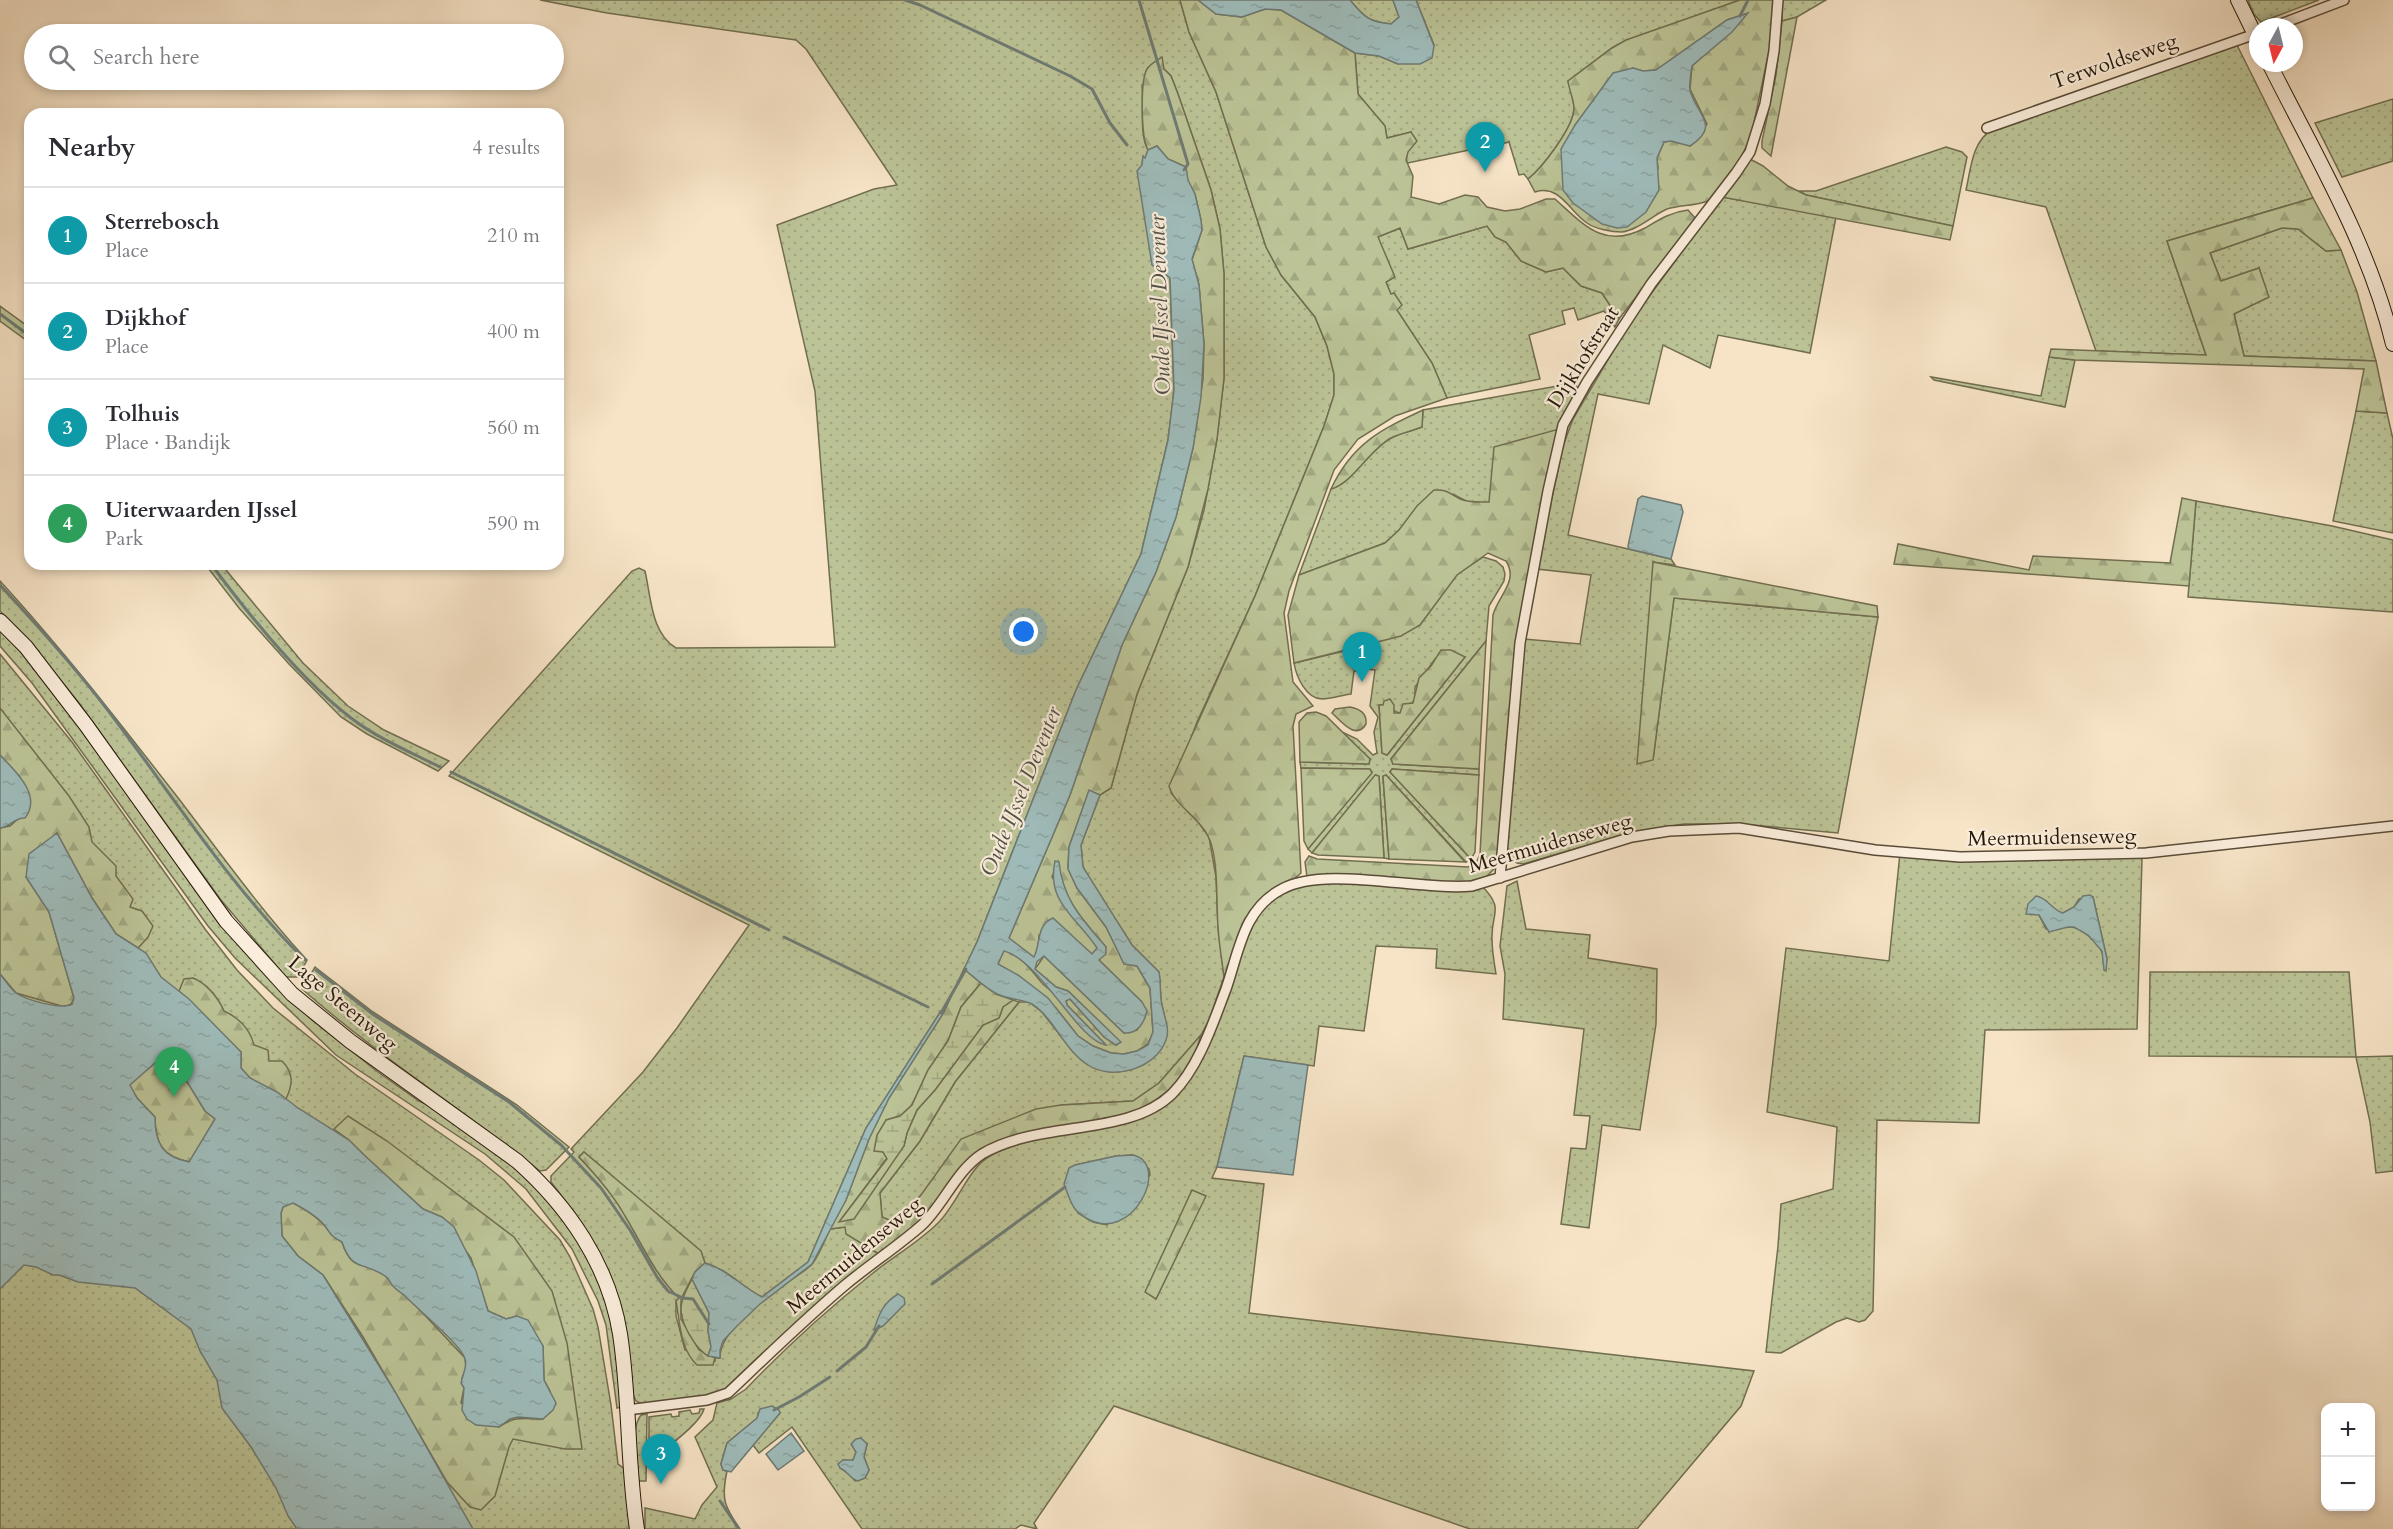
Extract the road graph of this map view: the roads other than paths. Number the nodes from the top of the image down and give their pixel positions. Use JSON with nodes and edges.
{"nodes":[{"id":1,"x":1778,"y":0,"type":"edge"},
{"id":2,"x":2238,"y":0,"type":"edge"},
{"id":3,"x":2344,"y":0,"type":"edge"},
{"id":4,"x":2297,"y":18,"type":"edge"},
{"id":5,"x":2249,"y":21,"type":"edge"},
{"id":6,"x":2249,"y":39,"type":"edge"},
{"id":7,"x":2274,"y":72,"type":"edge"},
{"id":8,"x":1987,"y":128,"type":"dead end"},
{"id":9,"x":2393,"y":344,"type":"edge"},
{"id":10,"x":0,"y":621,"type":"edge"},
{"id":11,"x":2393,"y":825,"type":"edge"},
{"id":12,"x":1500,"y":878,"type":"junction"},
{"id":13,"x":627,"y":1410,"type":"junction"},
{"id":14,"x":637,"y":1529,"type":"edge"}],
"edges":[{"from":1,"to":12,"type":"street","name":"Dijkhofstraat"},
{"from":2,"to":5,"type":"street","name":"Terwoldseweg"},
{"from":3,"to":4,"type":"street"},
{"from":6,"to":8,"type":"street","name":"Terwoldseweg"},
{"from":7,"to":9,"type":"street"},
{"from":10,"to":13,"type":"street","name":"Lage Steenweg"},
{"from":11,"to":12,"type":"street","name":"Meermuidenseweg"},
{"from":12,"to":13,"type":"street","name":"Meermuidenseweg"},
{"from":13,"to":14,"type":"street","name":"Lage Steenweg"}]}
